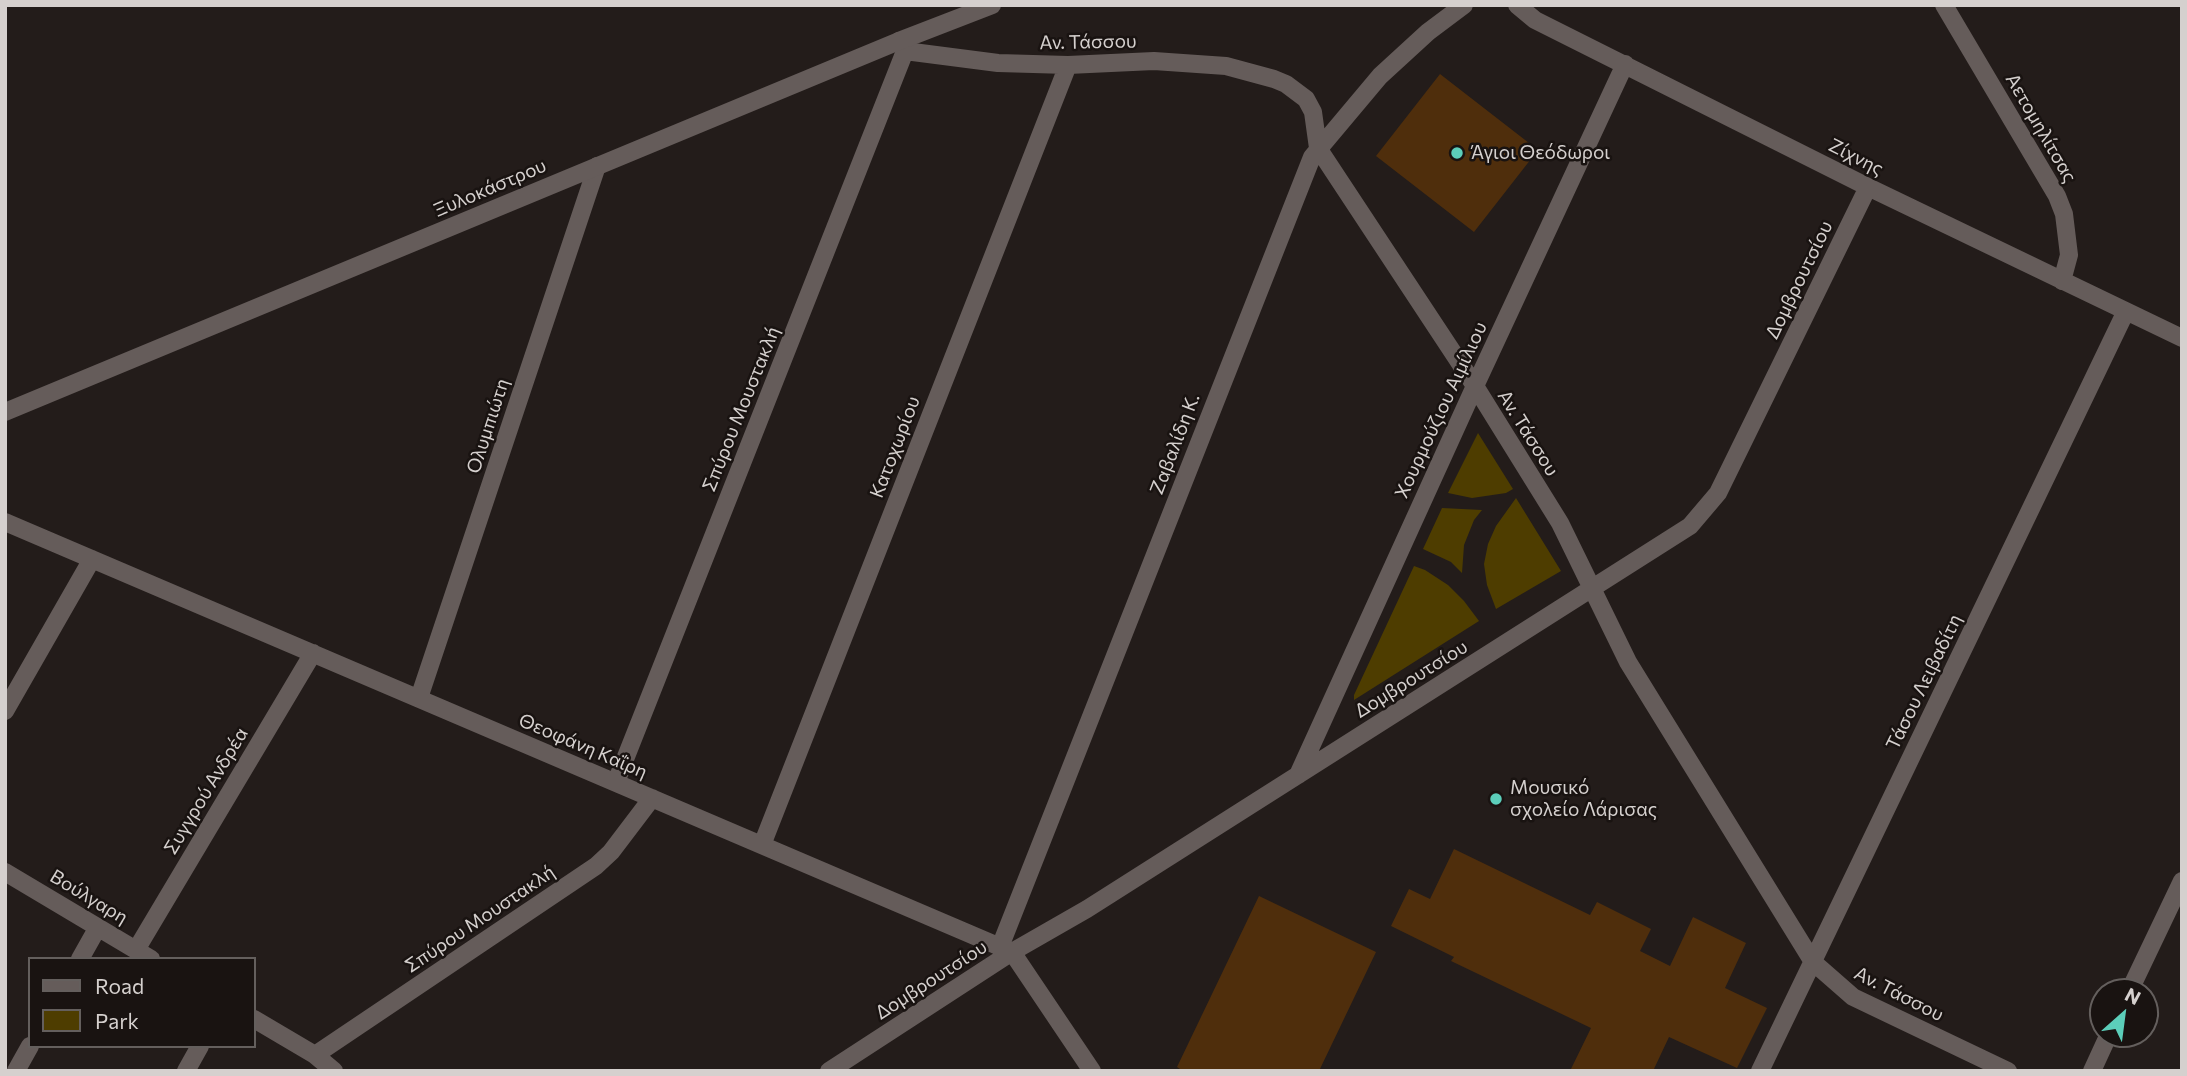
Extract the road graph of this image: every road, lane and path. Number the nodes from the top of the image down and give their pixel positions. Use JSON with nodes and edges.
{"nodes":[{"id":1,"x":992,"y":5,"type":"edge"},
{"id":2,"x":1464,"y":5,"type":"edge"},
{"id":3,"x":1517,"y":5,"type":"edge"},
{"id":4,"x":1944,"y":5,"type":"edge"},
{"id":5,"x":902,"y":46,"type":"junction"},
{"id":6,"x":1625,"y":64,"type":"junction"},
{"id":7,"x":1068,"y":65,"type":"junction"},
{"id":8,"x":1318,"y":148,"type":"junction"},
{"id":9,"x":597,"y":166,"type":"junction"},
{"id":10,"x":1868,"y":187,"type":"junction"},
{"id":11,"x":2062,"y":281,"type":"junction"},
{"id":12,"x":2126,"y":311,"type":"junction"},
{"id":13,"x":2182,"y":338,"type":"edge"},
{"id":14,"x":1475,"y":386,"type":"junction"},
{"id":15,"x":5,"y":412,"type":"edge"},
{"id":16,"x":5,"y":522,"type":"edge"},
{"id":17,"x":92,"y":559,"type":"junction"},
{"id":18,"x":1592,"y":589,"type":"junction"},
{"id":19,"x":313,"y":653,"type":"junction"},
{"id":20,"x":419,"y":698,"type":"junction"},
{"id":21,"x":5,"y":711,"type":"edge"},
{"id":22,"x":1298,"y":775,"type":"junction"},
{"id":23,"x":615,"y":782,"type":"junction"},
{"id":24,"x":652,"y":798,"type":"junction"},
{"id":25,"x":762,"y":845,"type":"junction"},
{"id":26,"x":5,"y":872,"type":"edge"},
{"id":27,"x":2182,"y":881,"type":"edge"},
{"id":28,"x":98,"y":927,"type":"junction"},
{"id":29,"x":1006,"y":950,"type":"junction"},
{"id":30,"x":144,"y":955,"type":"edge"},
{"id":31,"x":81,"y":957,"type":"edge"},
{"id":32,"x":1812,"y":962,"type":"junction"},
{"id":33,"x":2136,"y":978,"type":"edge"},
{"id":34,"x":256,"y":1020,"type":"edge"},
{"id":35,"x":29,"y":1048,"type":"edge"},
{"id":36,"x":199,"y":1048,"type":"edge"},
{"id":37,"x":2103,"y":1048,"type":"edge"},
{"id":38,"x":315,"y":1055,"type":"junction"},
{"id":39,"x":16,"y":1071,"type":"edge"},
{"id":40,"x":186,"y":1071,"type":"edge"},
{"id":41,"x":334,"y":1071,"type":"edge"},
{"id":42,"x":829,"y":1071,"type":"edge"},
{"id":43,"x":1092,"y":1071,"type":"edge"},
{"id":44,"x":1760,"y":1071,"type":"edge"},
{"id":45,"x":2008,"y":1071,"type":"edge"},
{"id":46,"x":2092,"y":1071,"type":"edge"}],
"edges":[{"from":1,"to":5,"type":"street","name":"Ξυλοκάστρου"},
{"from":2,"to":8,"type":"street","name":"Ζαβαλίδη Κ."},
{"from":3,"to":6,"type":"street","name":"Ζίχνης"},
{"from":4,"to":11,"type":"street","name":"Αετομηλίτσας"},
{"from":5,"to":7,"type":"street","name":"Αν. Τάσσου"},
{"from":5,"to":9,"type":"street","name":"Ξυλοκάστρου"},
{"from":5,"to":23,"type":"street","name":"Σπύρου Μουστακλή"},
{"from":6,"to":10,"type":"street","name":"Ζίχνης"},
{"from":6,"to":14,"type":"street","name":"Χουρμούζιου Αιμίλιου"},
{"from":7,"to":8,"type":"street","name":"Αν. Τάσσου"},
{"from":7,"to":25,"type":"street","name":"Κατοχωρίου"},
{"from":8,"to":14,"type":"street","name":"Αν. Τάσσου"},
{"from":8,"to":29,"type":"street","name":"Ζαβαλίδη Κ."},
{"from":9,"to":15,"type":"street","name":"Ξυλοκάστρου"},
{"from":9,"to":20,"type":"street","name":"Ολυμπιώτη"},
{"from":10,"to":11,"type":"street","name":"Ζίχνης"},
{"from":10,"to":18,"type":"street","name":"Δομβρουτσίου"},
{"from":11,"to":12,"type":"street","name":"Ζίχνης"},
{"from":12,"to":13,"type":"street","name":"Ζίχνης"},
{"from":12,"to":32,"type":"street","name":"Τάσου Λειβαδίτη"},
{"from":14,"to":18,"type":"street","name":"Αν. Τάσσου"},
{"from":14,"to":22,"type":"street","name":"Χουρμούζιου Αιμίλιου"},
{"from":16,"to":17,"type":"street","name":"Θεοφάνη Καΐρη"},
{"from":17,"to":19,"type":"street","name":"Θεοφάνη Καΐρη"},
{"from":17,"to":21,"type":"street"},
{"from":18,"to":22,"type":"street","name":"Δομβρουτσίου"},
{"from":18,"to":32,"type":"street","name":"Αν. Τάσσου"},
{"from":19,"to":20,"type":"street","name":"Θεοφάνη Καΐρη"},
{"from":19,"to":30,"type":"street","name":"Συγγρού Ανδρέα"},
{"from":20,"to":23,"type":"street","name":"Θεοφάνη Καΐρη"},
{"from":22,"to":29,"type":"street","name":"Δομβρουτσίου"},
{"from":23,"to":24,"type":"street","name":"Θεοφάνη Καΐρη"},
{"from":24,"to":25,"type":"street","name":"Θεοφάνη Καΐρη"},
{"from":24,"to":38,"type":"street","name":"Σπύρου Μουστακλή"},
{"from":25,"to":29,"type":"street","name":"Θεοφάνη Καΐρη"},
{"from":26,"to":28,"type":"street","name":"Βούλγαρη"},
{"from":27,"to":33,"type":"street"},
{"from":28,"to":30,"type":"street","name":"Βούλγαρη"},
{"from":28,"to":31,"type":"street"},
{"from":29,"to":42,"type":"street","name":"Δομβρουτσίου"},
{"from":29,"to":43,"type":"street"},
{"from":32,"to":44,"type":"street","name":"Τάσου Λειβαδίτη"},
{"from":32,"to":45,"type":"street","name":"Αν. Τάσσου"},
{"from":34,"to":38,"type":"street"},
{"from":35,"to":39,"type":"street"},
{"from":36,"to":40,"type":"street"},
{"from":37,"to":46,"type":"street"},
{"from":38,"to":41,"type":"street"}]}
